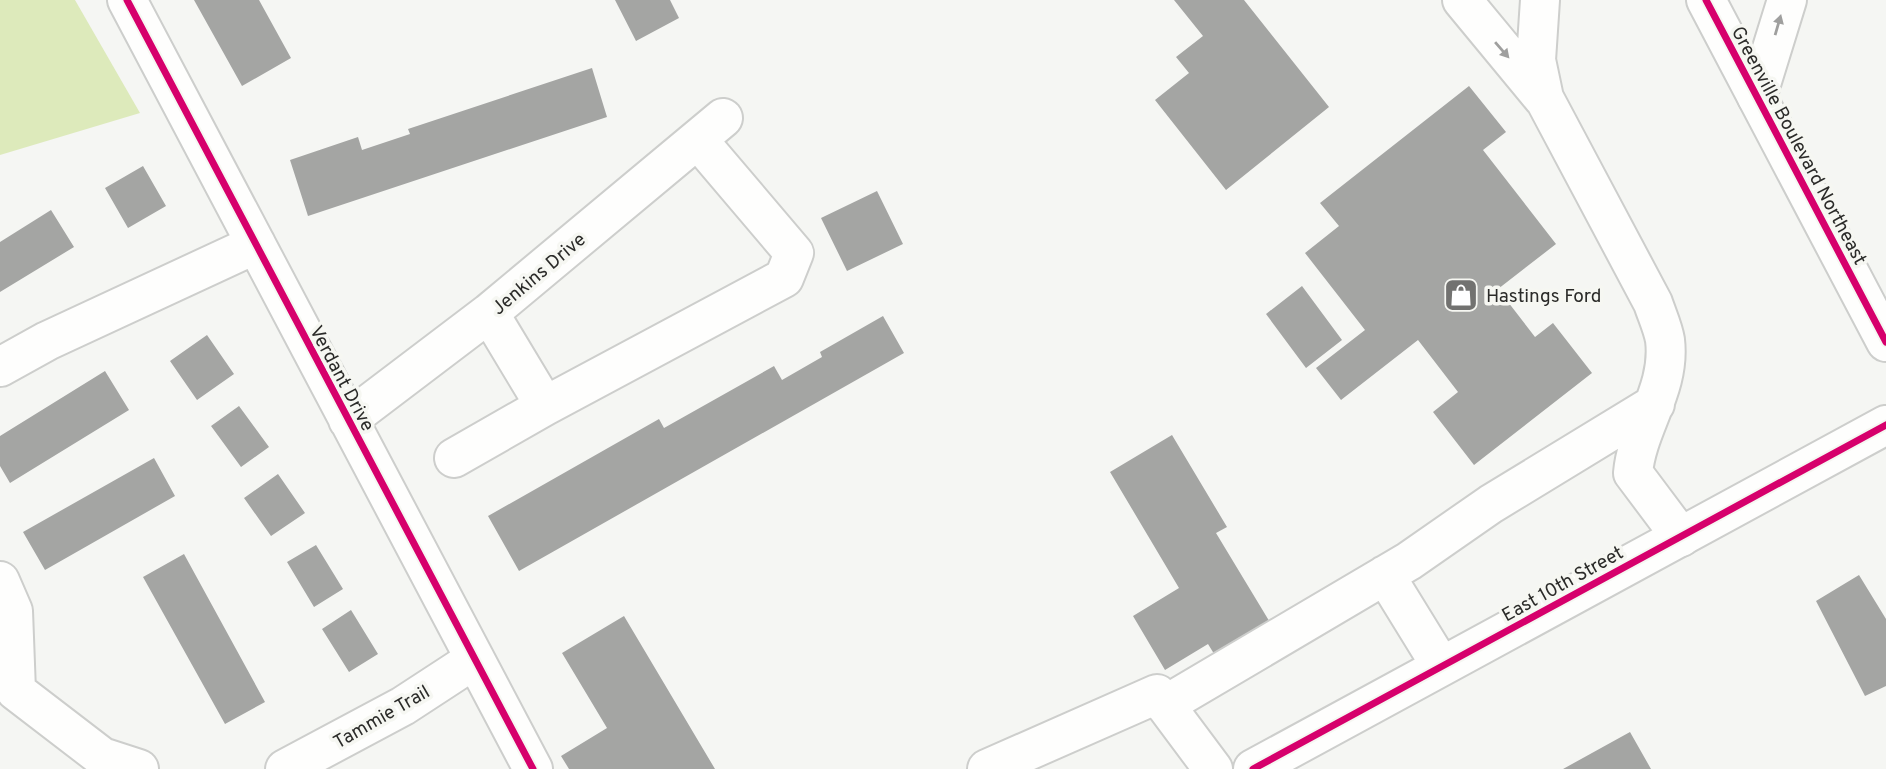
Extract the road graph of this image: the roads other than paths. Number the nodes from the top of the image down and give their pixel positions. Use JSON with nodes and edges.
{"nodes":[{"id":1,"x":127,"y":0,"type":"edge"},
{"id":2,"x":1462,"y":0,"type":"edge"},
{"id":3,"x":1540,"y":0,"type":"edge"},
{"id":4,"x":1706,"y":0,"type":"edge"},
{"id":5,"x":1787,"y":0,"type":"edge"},
{"id":6,"x":1757,"y":97,"type":"junction"},
{"id":7,"x":1544,"y":98,"type":"junction"},
{"id":8,"x":256,"y":244,"type":"junction"},
{"id":9,"x":489,"y":313,"type":"junction"},
{"id":10,"x":1886,"y":342,"type":"edge"},
{"id":11,"x":0,"y":367,"type":"edge"},
{"id":12,"x":1655,"y":404,"type":"junction"},
{"id":13,"x":545,"y":406,"type":"junction"},
{"id":14,"x":348,"y":420,"type":"junction"},
{"id":15,"x":1886,"y":425,"type":"edge"},
{"id":16,"x":454,"y":458,"type":"dead end"},
{"id":17,"x":1681,"y":537,"type":"junction"},
{"id":18,"x":1385,"y":575,"type":"junction"},
{"id":19,"x":0,"y":581,"type":"edge"},
{"id":20,"x":475,"y":659,"type":"junction"},
{"id":21,"x":1441,"y":666,"type":"junction"},
{"id":22,"x":1165,"y":705,"type":"junction"},
{"id":23,"x":139,"y":769,"type":"edge"},
{"id":24,"x":285,"y":769,"type":"edge"},
{"id":25,"x":533,"y":769,"type":"edge"},
{"id":26,"x":987,"y":769,"type":"edge"},
{"id":27,"x":1213,"y":769,"type":"edge"},
{"id":28,"x":1253,"y":769,"type":"edge"}],
"edges":[{"from":1,"to":8,"type":"main road","name":"Verdant Drive"},
{"from":2,"to":7,"type":"main road","one_way":true},
{"from":3,"to":7,"type":"main road"},
{"from":4,"to":6,"type":"main road","name":"Greenville Boulevard Northeast"},
{"from":6,"to":5,"type":"main road","one_way":true},
{"from":6,"to":10,"type":"main road","name":"Greenville Boulevard Northeast"},
{"from":7,"to":12,"type":"main road"},
{"from":8,"to":11,"type":"main road"},
{"from":8,"to":14,"type":"main road","name":"Verdant Drive"},
{"from":9,"to":13,"type":"main road"},
{"from":9,"to":13,"type":"main road","name":"Jenkins Drive"},
{"from":9,"to":14,"type":"main road","name":"Jenkins Drive"},
{"from":12,"to":17,"type":"main road"},
{"from":12,"to":18,"type":"main road"},
{"from":13,"to":16,"type":"main road"},
{"from":14,"to":20,"type":"main road","name":"Verdant Drive"},
{"from":15,"to":17,"type":"main road","name":"East 10th Street"},
{"from":17,"to":21,"type":"main road","name":"East 10th Street"},
{"from":18,"to":21,"type":"main road"},
{"from":18,"to":22,"type":"main road"},
{"from":19,"to":23,"type":"main road"},
{"from":20,"to":24,"type":"main road","name":"Tammie Trail"},
{"from":20,"to":25,"type":"main road","name":"Verdant Drive"},
{"from":21,"to":28,"type":"main road","name":"East 10th Street"},
{"from":22,"to":26,"type":"main road"},
{"from":22,"to":27,"type":"main road"}]}
